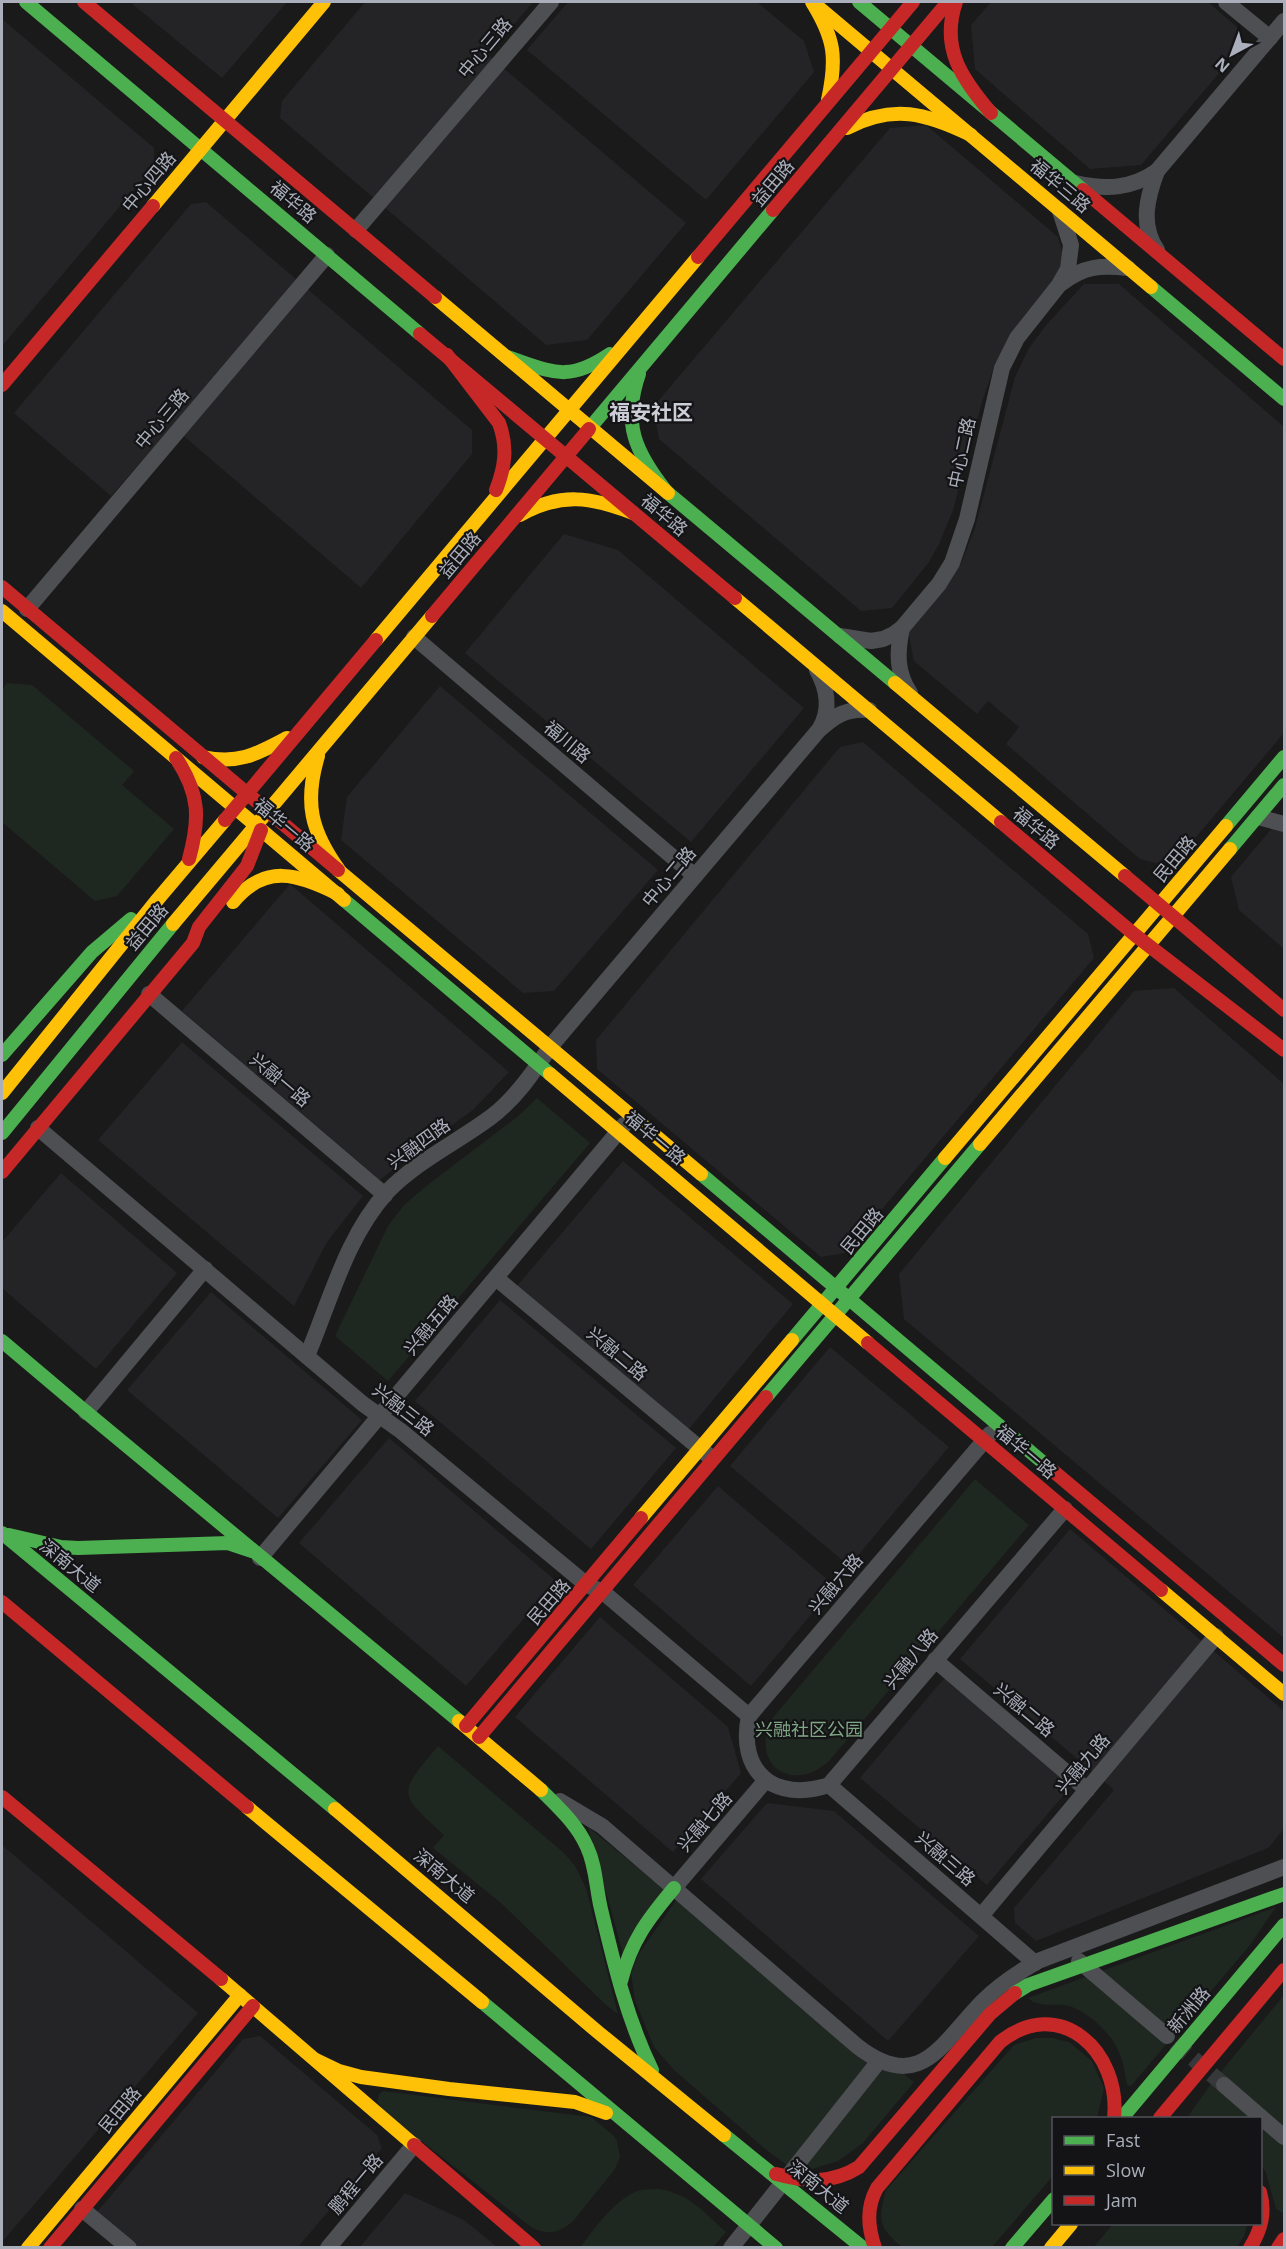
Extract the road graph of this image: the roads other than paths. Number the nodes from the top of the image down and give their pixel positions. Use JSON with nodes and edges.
{"nodes":[{"id":1,"x":26,"y":2,"type":"edge"},
{"id":2,"x":84,"y":2,"type":"edge"},
{"id":3,"x":324,"y":2,"type":"edge"},
{"id":4,"x":550,"y":2,"type":"edge"},
{"id":5,"x":812,"y":2,"type":"edge"},
{"id":6,"x":859,"y":2,"type":"edge"},
{"id":7,"x":913,"y":2,"type":"edge"},
{"id":8,"x":948,"y":2,"type":"edge"},
{"id":9,"x":956,"y":2,"type":"edge"},
{"id":10,"x":1226,"y":2,"type":"edge"},
{"id":11,"x":1284,"y":21,"type":"edge"},
{"id":12,"x":890,"y":28,"type":"junction"},
{"id":13,"x":1270,"y":38,"type":"junction"},
{"id":14,"x":911,"y":45,"type":"junction"},
{"id":15,"x":871,"y":51,"type":"junction"},
{"id":16,"x":892,"y":69,"type":"junction"},
{"id":17,"x":827,"y":104,"type":"junction"},
{"id":18,"x":991,"y":113,"type":"junction"},
{"id":19,"x":224,"y":119,"type":"junction"},
{"id":20,"x":836,"y":135,"type":"junction"},
{"id":21,"x":971,"y":135,"type":"junction"},
{"id":22,"x":200,"y":148,"type":"junction"},
{"id":23,"x":1157,"y":171,"type":"junction"},
{"id":24,"x":1075,"y":183,"type":"junction"},
{"id":25,"x":1060,"y":210,"type":"junction"},
{"id":26,"x":356,"y":230,"type":"junction"},
{"id":27,"x":327,"y":255,"type":"junction"},
{"id":28,"x":1161,"y":256,"type":"junction"},
{"id":29,"x":1128,"y":268,"type":"junction"},
{"id":30,"x":1059,"y":285,"type":"junction"},
{"id":31,"x":625,"y":345,"type":"junction"},
{"id":32,"x":447,"y":355,"type":"junction"},
{"id":33,"x":507,"y":357,"type":"junction"},
{"id":34,"x":1284,"y":359,"type":"edge"},
{"id":35,"x":646,"y":362,"type":"junction"},
{"id":36,"x":2,"y":385,"type":"edge"},
{"id":37,"x":1284,"y":399,"type":"edge"},
{"id":38,"x":570,"y":410,"type":"junction"},
{"id":39,"x":591,"y":427,"type":"junction"},
{"id":40,"x":546,"y":439,"type":"junction"},
{"id":41,"x":566,"y":456,"type":"junction"},
{"id":42,"x":666,"y":491,"type":"junction"},
{"id":43,"x":490,"y":505,"type":"junction"},
{"id":44,"x":633,"y":513,"type":"junction"},
{"id":45,"x":513,"y":520,"type":"junction"},
{"id":46,"x":2,"y":587,"type":"edge"},
{"id":47,"x":27,"y":609,"type":"junction"},
{"id":48,"x":2,"y":610,"type":"edge"},
{"id":49,"x":902,"y":628,"type":"junction"},
{"id":50,"x":840,"y":636,"type":"junction"},
{"id":51,"x":414,"y":637,"type":"junction"},
{"id":52,"x":811,"y":662,"type":"junction"},
{"id":53,"x":911,"y":696,"type":"junction"},
{"id":54,"x":869,"y":710,"type":"junction"},
{"id":55,"x":300,"y":730,"type":"junction"},
{"id":56,"x":818,"y":731,"type":"junction"},
{"id":57,"x":322,"y":747,"type":"junction"},
{"id":58,"x":203,"y":757,"type":"junction"},
{"id":59,"x":1284,"y":757,"type":"edge"},
{"id":60,"x":176,"y":758,"type":"junction"},
{"id":61,"x":1284,"y":785,"type":"edge"},
{"id":62,"x":247,"y":794,"type":"junction"},
{"id":63,"x":236,"y":808,"type":"junction"},
{"id":64,"x":268,"y":811,"type":"junction"},
{"id":65,"x":1258,"y":817,"type":"junction"},
{"id":66,"x":1284,"y":824,"type":"edge"},
{"id":67,"x":259,"y":827,"type":"junction"},
{"id":68,"x":187,"y":865,"type":"junction"},
{"id":69,"x":339,"y":870,"type":"junction"},
{"id":70,"x":695,"y":876,"type":"junction"},
{"id":71,"x":338,"y":894,"type":"junction"},
{"id":72,"x":158,"y":899,"type":"junction"},
{"id":73,"x":1160,"y":905,"type":"junction"},
{"id":74,"x":1174,"y":916,"type":"junction"},
{"id":75,"x":199,"y":927,"type":"junction"},
{"id":76,"x":1135,"y":934,"type":"junction"},
{"id":77,"x":1149,"y":946,"type":"junction"},
{"id":78,"x":137,"y":967,"type":"junction"},
{"id":79,"x":149,"y":994,"type":"junction"},
{"id":80,"x":1284,"y":1010,"type":"edge"},
{"id":81,"x":550,"y":1047,"type":"junction"},
{"id":82,"x":1284,"y":1050,"type":"edge"},
{"id":83,"x":2,"y":1055,"type":"edge"},
{"id":84,"x":539,"y":1064,"type":"junction"},
{"id":85,"x":2,"y":1093,"type":"edge"},
{"id":86,"x":631,"y":1116,"type":"junction"},
{"id":87,"x":38,"y":1128,"type":"junction"},
{"id":88,"x":619,"y":1131,"type":"junction"},
{"id":89,"x":2,"y":1133,"type":"edge"},
{"id":90,"x":2,"y":1172,"type":"edge"},
{"id":91,"x":385,"y":1195,"type":"junction"},
{"id":92,"x":205,"y":1269,"type":"junction"},
{"id":93,"x":496,"y":1278,"type":"junction"},
{"id":94,"x":837,"y":1288,"type":"junction"},
{"id":95,"x":850,"y":1300,"type":"junction"},
{"id":96,"x":823,"y":1304,"type":"junction"},
{"id":97,"x":837,"y":1316,"type":"junction"},
{"id":98,"x":2,"y":1341,"type":"edge"},
{"id":99,"x":307,"y":1356,"type":"junction"},
{"id":100,"x":86,"y":1412,"type":"junction"},
{"id":101,"x":380,"y":1416,"type":"junction"},
{"id":102,"x":998,"y":1424,"type":"junction"},
{"id":103,"x":984,"y":1440,"type":"junction"},
{"id":104,"x":701,"y":1450,"type":"junction"},
{"id":105,"x":714,"y":1461,"type":"junction"},
{"id":106,"x":1065,"y":1509,"type":"junction"},
{"id":107,"x":2,"y":1533,"type":"edge"},
{"id":108,"x":256,"y":1555,"type":"junction"},
{"id":109,"x":587,"y":1585,"type":"junction"},
{"id":110,"x":603,"y":1592,"type":"junction"},
{"id":111,"x":2,"y":1602,"type":"edge"},
{"id":112,"x":1216,"y":1636,"type":"junction"},
{"id":113,"x":935,"y":1660,"type":"junction"},
{"id":114,"x":1284,"y":1665,"type":"edge"},
{"id":115,"x":1284,"y":1694,"type":"edge"},
{"id":116,"x":749,"y":1716,"type":"junction"},
{"id":117,"x":466,"y":1726,"type":"junction"},
{"id":118,"x":479,"y":1737,"type":"junction"},
{"id":119,"x":766,"y":1780,"type":"junction"},
{"id":120,"x":829,"y":1785,"type":"junction"},
{"id":121,"x":542,"y":1790,"type":"junction"},
{"id":122,"x":1087,"y":1790,"type":"junction"},
{"id":123,"x":2,"y":1797,"type":"edge"},
{"id":124,"x":1284,"y":1867,"type":"edge"},
{"id":125,"x":674,"y":1888,"type":"junction"},
{"id":126,"x":1284,"y":1894,"type":"edge"},
{"id":127,"x":981,"y":1916,"type":"junction"},
{"id":128,"x":1284,"y":1924,"type":"edge"},
{"id":129,"x":1067,"y":1950,"type":"junction"},
{"id":130,"x":1035,"y":1963,"type":"junction"},
{"id":131,"x":1284,"y":1970,"type":"edge"},
{"id":132,"x":620,"y":1987,"type":"junction"},
{"id":133,"x":240,"y":1995,"type":"junction"},
{"id":134,"x":253,"y":2006,"type":"junction"},
{"id":135,"x":1167,"y":2036,"type":"tunnel mouth"},
{"id":136,"x":316,"y":2060,"type":"junction"},
{"id":137,"x":879,"y":2061,"type":"junction"},
{"id":138,"x":658,"y":2081,"type":"junction"},
{"id":139,"x":1224,"y":2085,"type":"tunnel mouth"},
{"id":140,"x":1114,"y":2117,"type":"edge"},
{"id":141,"x":1123,"y":2117,"type":"edge"},
{"id":142,"x":1161,"y":2117,"type":"edge"},
{"id":143,"x":1261,"y":2117,"type":"edge"},
{"id":144,"x":620,"y":2118,"type":"junction"},
{"id":145,"x":1262,"y":2118,"type":"edge"},
{"id":146,"x":1284,"y":2137,"type":"edge"},
{"id":147,"x":414,"y":2145,"type":"junction"},
{"id":148,"x":771,"y":2172,"type":"junction"},
{"id":149,"x":1052,"y":2200,"type":"edge"},
{"id":150,"x":82,"y":2209,"type":"junction"},
{"id":151,"x":743,"y":2220,"type":"junction"},
{"id":152,"x":1069,"y":2225,"type":"edge"},
{"id":153,"x":1262,"y":2225,"type":"edge"},
{"id":154,"x":1284,"y":2239,"type":"edge"},
{"id":155,"x":28,"y":2247,"type":"edge"},
{"id":156,"x":50,"y":2247,"type":"edge"},
{"id":157,"x":129,"y":2247,"type":"edge"},
{"id":158,"x":328,"y":2247,"type":"edge"},
{"id":159,"x":534,"y":2247,"type":"edge"},
{"id":160,"x":731,"y":2247,"type":"edge"},
{"id":161,"x":755,"y":2247,"type":"edge"},
{"id":162,"x":776,"y":2247,"type":"edge"},
{"id":163,"x":863,"y":2247,"type":"edge"},
{"id":164,"x":875,"y":2247,"type":"edge"},
{"id":165,"x":1012,"y":2247,"type":"edge"},
{"id":166,"x":1051,"y":2247,"type":"edge"},
{"id":167,"x":1250,"y":2247,"type":"edge"},
{"id":168,"x":1278,"y":2247,"type":"edge"}],
"edges":[{"from":1,"to":22,"type":"main road","name":"福华路"},
{"from":2,"to":19,"type":"main road","name":"福华路"},
{"from":3,"to":19,"type":"main road","name":"中心四路"},
{"from":4,"to":26,"type":"street","name":"中心三路"},
{"from":5,"to":15,"type":"main road","name":"福华三路"},
{"from":5,"to":17,"type":"main road"},
{"from":6,"to":12,"type":"main road","name":"福华三路"},
{"from":7,"to":12,"type":"main road","name":"益田路"},
{"from":8,"to":14,"type":"main road","name":"益田路"},
{"from":9,"to":18,"type":"main road"},
{"from":10,"to":13,"type":"street"},
{"from":11,"to":13,"type":"street"},
{"from":12,"to":14,"type":"main road","name":"福华三路"},
{"from":12,"to":15,"type":"main road","name":"益田路"},
{"from":13,"to":23,"type":"street"},
{"from":14,"to":16,"type":"main road","name":"益田路"},
{"from":14,"to":18,"type":"main road","name":"福华三路"},
{"from":15,"to":16,"type":"main road","name":"福华三路"},
{"from":15,"to":17,"type":"main road","name":"益田路"},
{"from":16,"to":20,"type":"main road","name":"益田路"},
{"from":16,"to":21,"type":"main road","name":"福华三路"},
{"from":17,"to":31,"type":"main road","name":"益田路"},
{"from":18,"to":24,"type":"main road","name":"福华三路"},
{"from":19,"to":22,"type":"main road","name":"中心四路"},
{"from":19,"to":26,"type":"main road","name":"福华路"},
{"from":20,"to":21,"type":"main road"},
{"from":20,"to":35,"type":"main road","name":"益田路"},
{"from":21,"to":25,"type":"main road","name":"福华三路"},
{"from":22,"to":27,"type":"main road","name":"福华路"},
{"from":22,"to":36,"type":"main road","name":"中心四路"},
{"from":23,"to":24,"type":"street"},
{"from":23,"to":28,"type":"street"},
{"from":24,"to":28,"type":"main road","name":"福华三路"},
{"from":25,"to":29,"type":"main road","name":"福华三路"},
{"from":25,"to":30,"type":"street","name":"中心二路"},
{"from":26,"to":33,"type":"main road","name":"福华路"},
{"from":27,"to":32,"type":"main road","name":"福华路"},
{"from":27,"to":47,"type":"street","name":"中心三路"},
{"from":28,"to":34,"type":"main road","name":"福华三路"},
{"from":29,"to":30,"type":"street","name":"中心二路"},
{"from":29,"to":37,"type":"main road","name":"福华三路"},
{"from":30,"to":49,"type":"street","name":"中心二路"},
{"from":31,"to":33,"type":"main road"},
{"from":31,"to":38,"type":"main road","name":"益田路"},
{"from":32,"to":40,"type":"main road","name":"福华路"},
{"from":32,"to":43,"type":"main road"},
{"from":33,"to":38,"type":"main road","name":"福华路"},
{"from":35,"to":39,"type":"main road","name":"益田路"},
{"from":35,"to":42,"type":"main road"},
{"from":38,"to":39,"type":"main road","name":"福华路"},
{"from":38,"to":40,"type":"main road","name":"益田路"},
{"from":39,"to":41,"type":"main road","name":"益田路"},
{"from":39,"to":42,"type":"main road","name":"福华路"},
{"from":40,"to":41,"type":"main road","name":"福华路"},
{"from":40,"to":43,"type":"main road","name":"益田路"},
{"from":41,"to":44,"type":"main road","name":"福华路"},
{"from":41,"to":45,"type":"main road","name":"益田路"},
{"from":42,"to":50,"type":"main road","name":"福华路"},
{"from":43,"to":55,"type":"main road","name":"益田路"},
{"from":44,"to":45,"type":"main road"},
{"from":44,"to":52,"type":"main road","name":"福华路"},
{"from":45,"to":51,"type":"main road","name":"益田路"},
{"from":46,"to":47,"type":"main road","name":"福华一路"},
{"from":47,"to":58,"type":"main road","name":"福华一路"},
{"from":48,"to":60,"type":"main road","name":"福华一路"},
{"from":49,"to":50,"type":"street","name":"中心二路"},
{"from":49,"to":53,"type":"street"},
{"from":50,"to":53,"type":"main road","name":"福华路"},
{"from":51,"to":57,"type":"main road","name":"益田路"},
{"from":51,"to":70,"type":"street","name":"福川路"},
{"from":52,"to":54,"type":"main road","name":"福华路"},
{"from":52,"to":56,"type":"street","name":"中心二路"},
{"from":53,"to":73,"type":"main road","name":"福华路"},
{"from":54,"to":56,"type":"street","name":"中心二路"},
{"from":54,"to":76,"type":"main road","name":"福华路"},
{"from":55,"to":58,"type":"main road"},
{"from":55,"to":62,"type":"main road","name":"益田路"},
{"from":56,"to":70,"type":"street","name":"中心二路"},
{"from":57,"to":64,"type":"main road","name":"益田路"},
{"from":57,"to":69,"type":"main road"},
{"from":58,"to":62,"type":"main road","name":"福华一路"},
{"from":59,"to":73,"type":"main road","name":"民田路"},
{"from":60,"to":63,"type":"main road","name":"福华一路"},
{"from":60,"to":68,"type":"main road"},
{"from":61,"to":65,"type":"main road","name":"民田路"},
{"from":62,"to":63,"type":"main road","name":"益田路"},
{"from":62,"to":64,"type":"main road","name":"福华一路"},
{"from":63,"to":67,"type":"main road","name":"福华一路"},
{"from":63,"to":68,"type":"main road","name":"益田路"},
{"from":64,"to":67,"type":"main road","name":"益田路"},
{"from":64,"to":69,"type":"main road","name":"福华一路"},
{"from":65,"to":66,"type":"street"},
{"from":65,"to":74,"type":"main road","name":"民田路"},
{"from":67,"to":71,"type":"main road","name":"福华一路"},
{"from":67,"to":75,"type":"main road","name":"益田路"},
{"from":67,"to":78,"type":"main road","name":"益田路"},
{"from":68,"to":72,"type":"main road","name":"益田路"},
{"from":69,"to":81,"type":"main road","name":"福华一路"},
{"from":70,"to":81,"type":"street","name":"中心二路"},
{"from":71,"to":75,"type":"main road"},
{"from":71,"to":84,"type":"main road","name":"福华一路"},
{"from":72,"to":83,"type":"main road"},
{"from":72,"to":85,"type":"main road","name":"益田路"},
{"from":73,"to":74,"type":"main road","name":"福华路"},
{"from":73,"to":76,"type":"main road","name":"民田路"},
{"from":74,"to":77,"type":"main road","name":"民田路"},
{"from":74,"to":80,"type":"main road","name":"福华路"},
{"from":75,"to":78,"type":"main road"},
{"from":75,"to":79,"type":"main road"},
{"from":76,"to":77,"type":"main road","name":"福华路"},
{"from":76,"to":94,"type":"main road","name":"民田路"},
{"from":77,"to":82,"type":"main road","name":"福华路"},
{"from":77,"to":95,"type":"main road","name":"民田路"},
{"from":78,"to":89,"type":"main road","name":"益田路"},
{"from":79,"to":87,"type":"main road"},
{"from":79,"to":91,"type":"street","name":"兴融一路"},
{"from":81,"to":84,"type":"street","name":"兴融四路"},
{"from":81,"to":86,"type":"main road","name":"福华一路"},
{"from":84,"to":88,"type":"main road","name":"福华一路"},
{"from":84,"to":91,"type":"street","name":"兴融四路"},
{"from":86,"to":88,"type":"street","name":"兴融五路"},
{"from":86,"to":94,"type":"main road","name":"福华一路"},
{"from":87,"to":90,"type":"main road"},
{"from":87,"to":92,"type":"street","name":"兴融三路"},
{"from":88,"to":93,"type":"street","name":"兴融五路"},
{"from":88,"to":96,"type":"main road","name":"福华一路"},
{"from":91,"to":99,"type":"street","name":"兴融四路"},
{"from":92,"to":99,"type":"street","name":"兴融三路"},
{"from":92,"to":100,"type":"street"},
{"from":93,"to":101,"type":"street","name":"兴融五路"},
{"from":93,"to":104,"type":"street","name":"兴融二路"},
{"from":94,"to":95,"type":"main road","name":"福华一路"},
{"from":94,"to":96,"type":"main road","name":"民田路"},
{"from":95,"to":97,"type":"main road","name":"民田路"},
{"from":95,"to":102,"type":"main road","name":"福华一路"},
{"from":96,"to":97,"type":"main road","name":"福华一路"},
{"from":96,"to":104,"type":"main road","name":"民田路"},
{"from":97,"to":103,"type":"main road","name":"福华一路"},
{"from":97,"to":105,"type":"main road","name":"民田路"},
{"from":98,"to":100,"type":"main road"},
{"from":99,"to":101,"type":"street","name":"兴融三路"},
{"from":100,"to":108,"type":"main road"},
{"from":101,"to":108,"type":"street","name":"兴融五路"},
{"from":101,"to":109,"type":"street","name":"兴融三路"},
{"from":102,"to":103,"type":"street","name":"兴融六路"},
{"from":102,"to":114,"type":"main road","name":"福华一路"},
{"from":103,"to":106,"type":"main road","name":"福华一路"},
{"from":103,"to":116,"type":"street","name":"兴融六路"},
{"from":104,"to":105,"type":"street","name":"兴融二路"},
{"from":104,"to":109,"type":"main road","name":"民田路"},
{"from":105,"to":110,"type":"main road","name":"民田路"},
{"from":106,"to":112,"type":"main road","name":"福华一路"},
{"from":106,"to":113,"type":"street","name":"兴融八路"},
{"from":107,"to":108,"type":"main road"},
{"from":107,"to":138,"type":"main road","name":"深南大道"},
{"from":108,"to":117,"type":"main road"},
{"from":109,"to":110,"type":"street","name":"兴融三路"},
{"from":109,"to":117,"type":"main road","name":"民田路"},
{"from":110,"to":116,"type":"street","name":"兴融三路"},
{"from":110,"to":118,"type":"main road","name":"民田路"},
{"from":111,"to":144,"type":"main road"},
{"from":112,"to":115,"type":"main road","name":"福华一路"},
{"from":112,"to":122,"type":"street","name":"兴融九路"},
{"from":113,"to":120,"type":"street","name":"兴融八路"},
{"from":113,"to":122,"type":"street","name":"兴融二路"},
{"from":116,"to":119,"type":"street"},
{"from":117,"to":118,"type":"main road"},
{"from":118,"to":121,"type":"main road"},
{"from":119,"to":120,"type":"street"},
{"from":119,"to":125,"type":"street","name":"兴融七路"},
{"from":120,"to":127,"type":"street","name":"兴融三路"},
{"from":121,"to":125,"type":"street"},
{"from":121,"to":132,"type":"main road"},
{"from":122,"to":127,"type":"street","name":"兴融九路"},
{"from":123,"to":133,"type":"main road"},
{"from":124,"to":129,"type":"street"},
{"from":125,"to":132,"type":"main road"},
{"from":125,"to":137,"type":"street"},
{"from":126,"to":148,"type":"main road"},
{"from":127,"to":130,"type":"street","name":"兴融三路"},
{"from":128,"to":141,"type":"main road","name":"新洲路"},
{"from":129,"to":130,"type":"street"},
{"from":129,"to":135,"type":"street"},
{"from":130,"to":137,"type":"street"},
{"from":131,"to":142,"type":"main road"},
{"from":132,"to":138,"type":"main road"},
{"from":133,"to":134,"type":"main road"},
{"from":133,"to":155,"type":"main road","name":"民田路"},
{"from":134,"to":136,"type":"main road"},
{"from":134,"to":150,"type":"main road","name":"民田路"},
{"from":136,"to":144,"type":"main road"},
{"from":136,"to":147,"type":"main road"},
{"from":137,"to":160,"type":"street"},
{"from":138,"to":148,"type":"main road","name":"深南大道"},
{"from":139,"to":143,"type":"street"},
{"from":140,"to":164,"type":"main road"},
{"from":144,"to":151,"type":"main road"},
{"from":145,"to":146,"type":"street"},
{"from":147,"to":158,"type":"street","name":"鹏程一路"},
{"from":147,"to":159,"type":"main road"},
{"from":148,"to":163,"type":"main road","name":"深南大道"},
{"from":149,"to":165,"type":"main road"},
{"from":150,"to":156,"type":"main road","name":"民田路"},
{"from":150,"to":157,"type":"street"},
{"from":151,"to":161,"type":"main road"},
{"from":151,"to":162,"type":"main road"},
{"from":152,"to":166,"type":"main road"},
{"from":153,"to":167,"type":"main road"},
{"from":154,"to":168,"type":"main road"}]}
